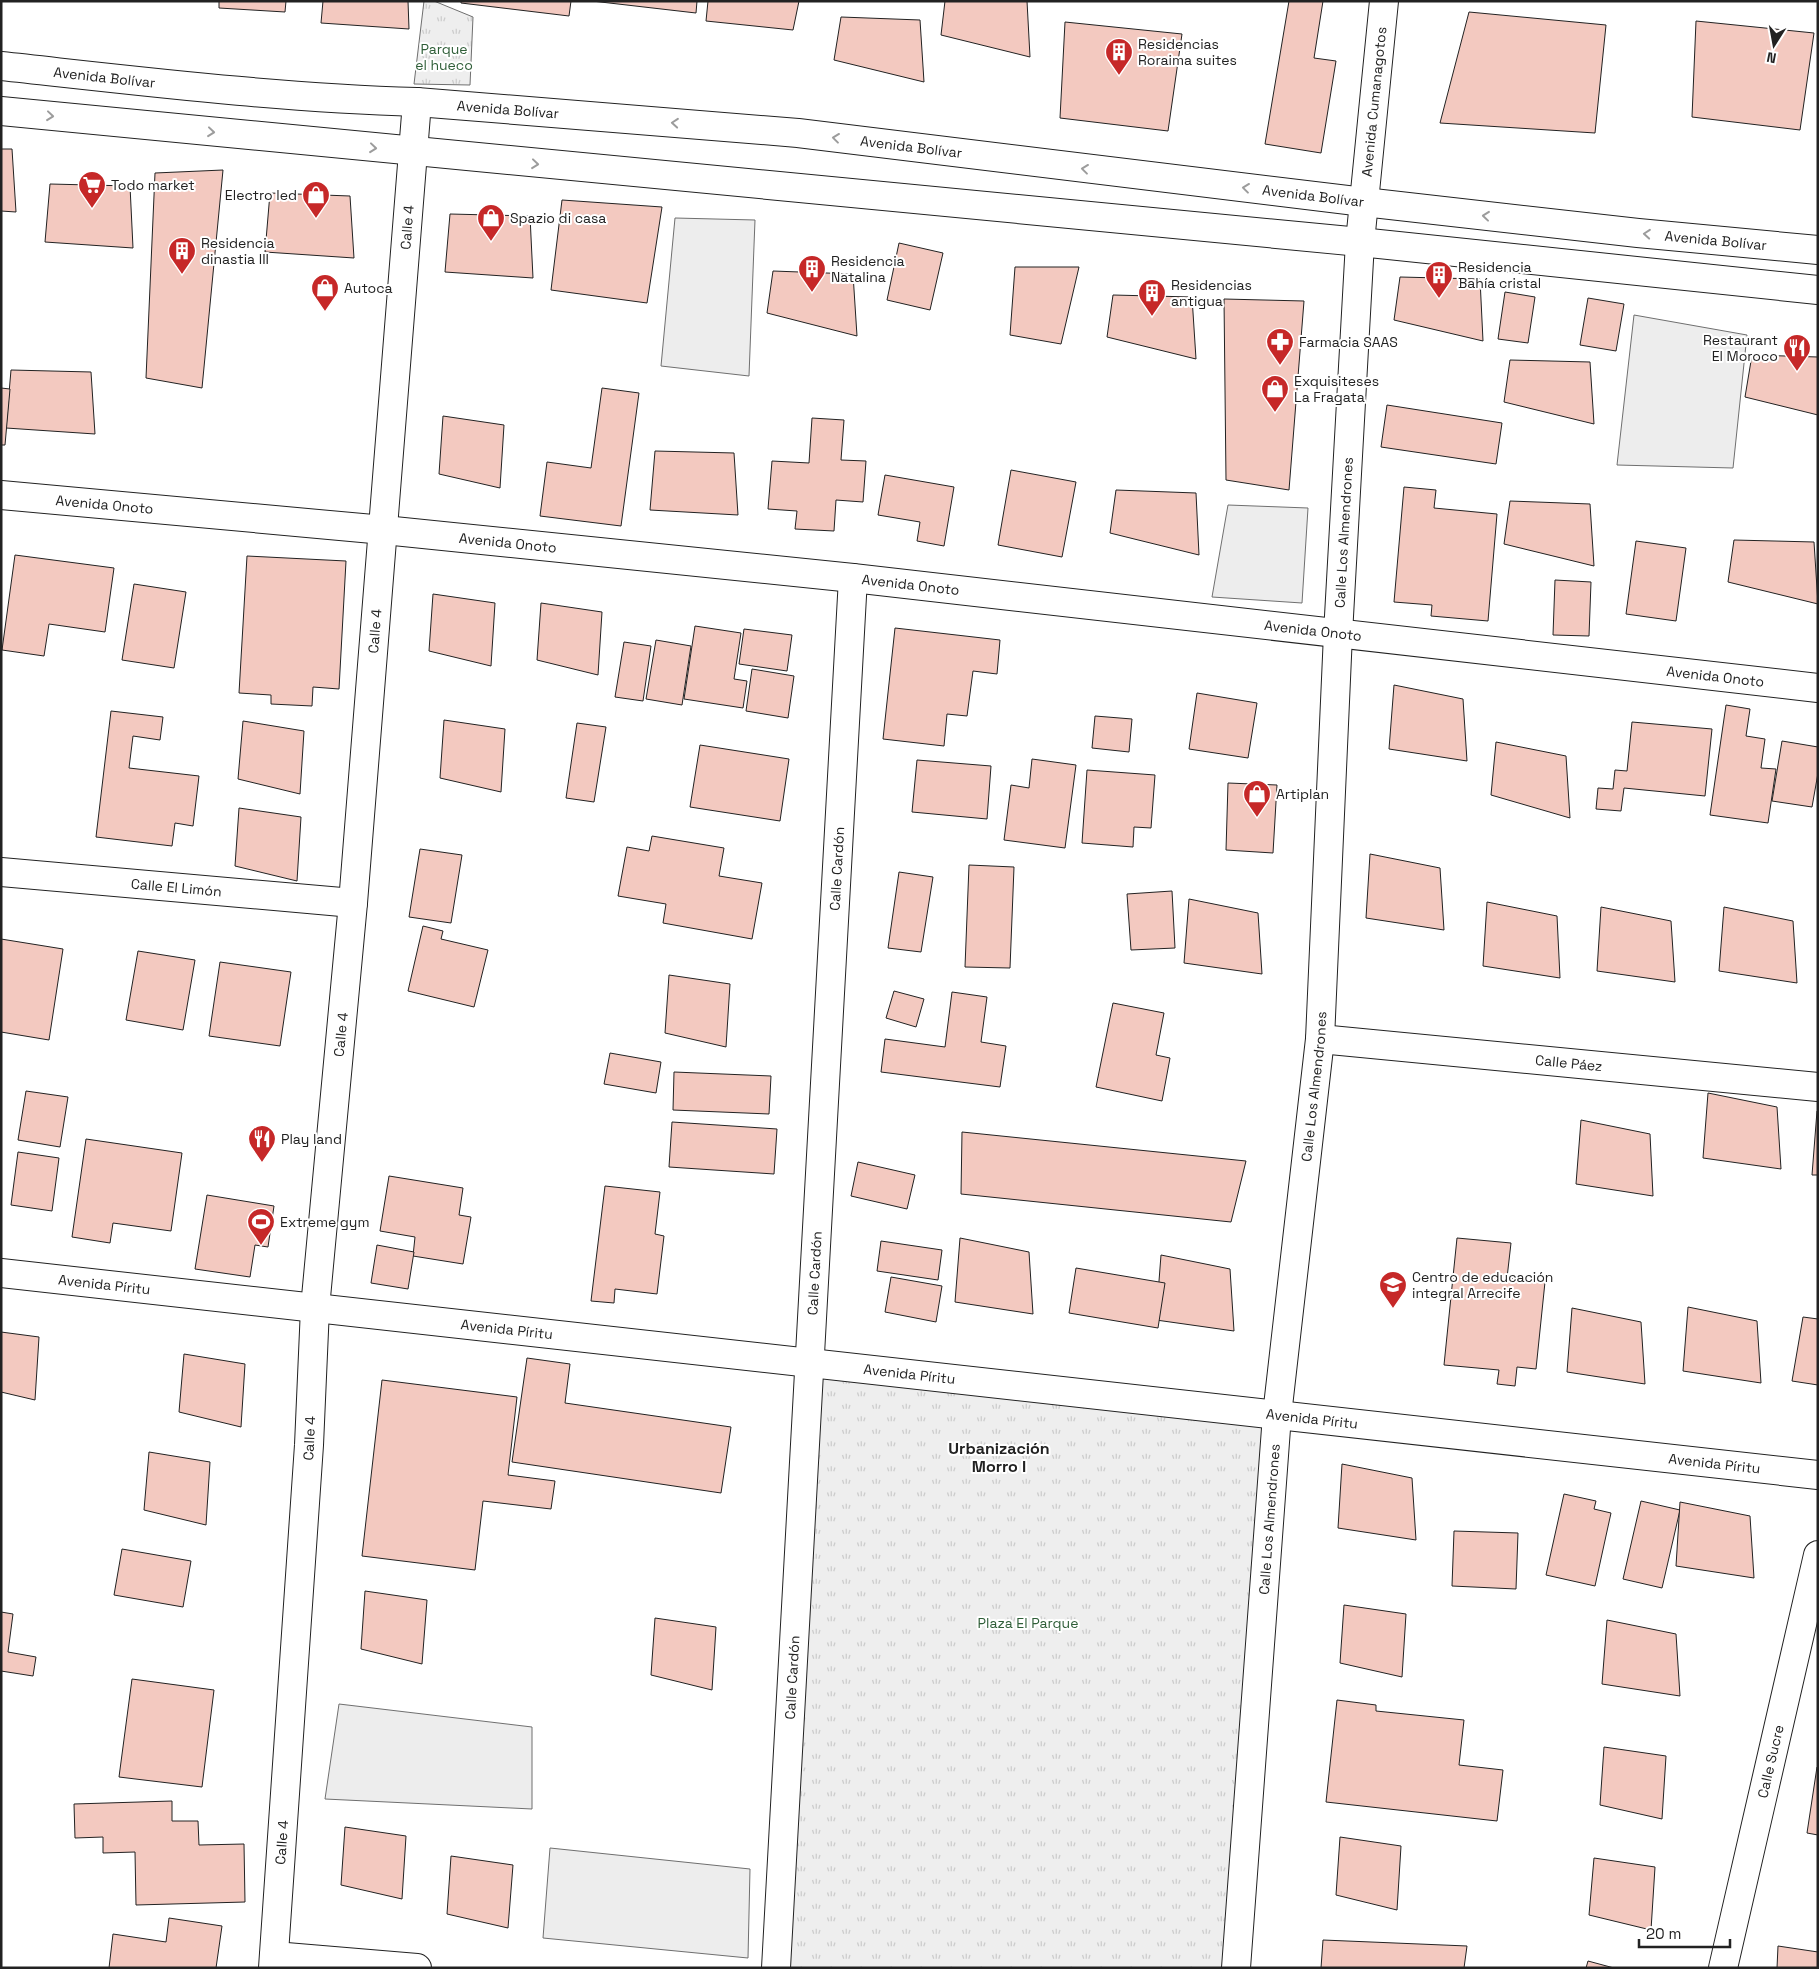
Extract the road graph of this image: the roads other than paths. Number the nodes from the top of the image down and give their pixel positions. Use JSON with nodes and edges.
{"nodes":[{"id":1,"x":1384,"y":1,"type":"edge"},
{"id":2,"x":1,"y":66,"type":"edge"},
{"id":3,"x":417,"y":102,"type":"junction"},
{"id":4,"x":1,"y":111,"type":"edge"},
{"id":5,"x":414,"y":152,"type":"junction"},
{"id":6,"x":1364,"y":202,"type":"junction"},
{"id":7,"x":1360,"y":242,"type":"junction"},
{"id":8,"x":1818,"y":250,"type":"edge"},
{"id":9,"x":1818,"y":290,"type":"edge"},
{"id":10,"x":1,"y":495,"type":"edge"},
{"id":11,"x":384,"y":530,"type":"junction"},
{"id":12,"x":853,"y":578,"type":"junction"},
{"id":13,"x":1338,"y":634,"type":"junction"},
{"id":14,"x":1818,"y":688,"type":"edge"},
{"id":15,"x":1,"y":872,"type":"edge"},
{"id":16,"x":353,"y":903,"type":"junction"},
{"id":17,"x":1320,"y":1039,"type":"junction"},
{"id":18,"x":1818,"y":1087,"type":"edge"},
{"id":19,"x":1,"y":1273,"type":"edge"},
{"id":20,"x":315,"y":1308,"type":"junction"},
{"id":21,"x":810,"y":1363,"type":"junction"},
{"id":22,"x":1277,"y":1415,"type":"junction"},
{"id":23,"x":1818,"y":1475,"type":"edge"},
{"id":24,"x":1818,"y":1555,"type":"edge"},
{"id":25,"x":274,"y":1962,"type":"edge"},
{"id":26,"x":417,"y":1968,"type":"edge"},
{"id":27,"x":776,"y":1968,"type":"edge"},
{"id":28,"x":1236,"y":1968,"type":"edge"},
{"id":29,"x":1723,"y":1968,"type":"edge"}],
"edges":[{"from":1,"to":6,"type":"street","name":"Avenida Cumanagotos"},
{"from":2,"to":3,"type":"street","name":"Avenida Bolívar"},
{"from":3,"to":5,"type":"street","name":"Calle 4"},
{"from":6,"to":3,"type":"street","name":"Avenida Bolívar","one_way":true},
{"from":4,"to":5,"type":"street","one_way":true},
{"from":5,"to":7,"type":"street","one_way":true},
{"from":5,"to":11,"type":"street","name":"Calle 4"},
{"from":6,"to":7,"type":"street","name":"Calle Los Almendrones"},
{"from":8,"to":6,"type":"street","name":"Avenida Bolívar","one_way":true},
{"from":7,"to":9,"type":"street"},
{"from":7,"to":13,"type":"street","name":"Calle Los Almendrones"},
{"from":10,"to":11,"type":"street","name":"Avenida Onoto"},
{"from":11,"to":12,"type":"street","name":"Avenida Onoto"},
{"from":11,"to":16,"type":"street","name":"Calle 4"},
{"from":12,"to":13,"type":"street","name":"Avenida Onoto"},
{"from":12,"to":21,"type":"street","name":"Calle Cardón"},
{"from":13,"to":14,"type":"street","name":"Avenida Onoto"},
{"from":13,"to":17,"type":"street","name":"Calle Los Almendrones"},
{"from":15,"to":16,"type":"street","name":"Calle El Limón"},
{"from":16,"to":20,"type":"street","name":"Calle 4"},
{"from":17,"to":18,"type":"street","name":"Calle Páez"},
{"from":17,"to":22,"type":"street","name":"Calle Los Almendrones"},
{"from":19,"to":20,"type":"street","name":"Avenida Píritu"},
{"from":20,"to":21,"type":"street","name":"Avenida Píritu"},
{"from":20,"to":25,"type":"street","name":"Calle 4"},
{"from":21,"to":22,"type":"street","name":"Avenida Píritu"},
{"from":21,"to":27,"type":"street","name":"Calle Cardón"},
{"from":22,"to":23,"type":"street","name":"Avenida Píritu"},
{"from":22,"to":28,"type":"street","name":"Calle Los Almendrones"},
{"from":24,"to":29,"type":"street","name":"Calle Sucre"},
{"from":25,"to":26,"type":"street"}]}
